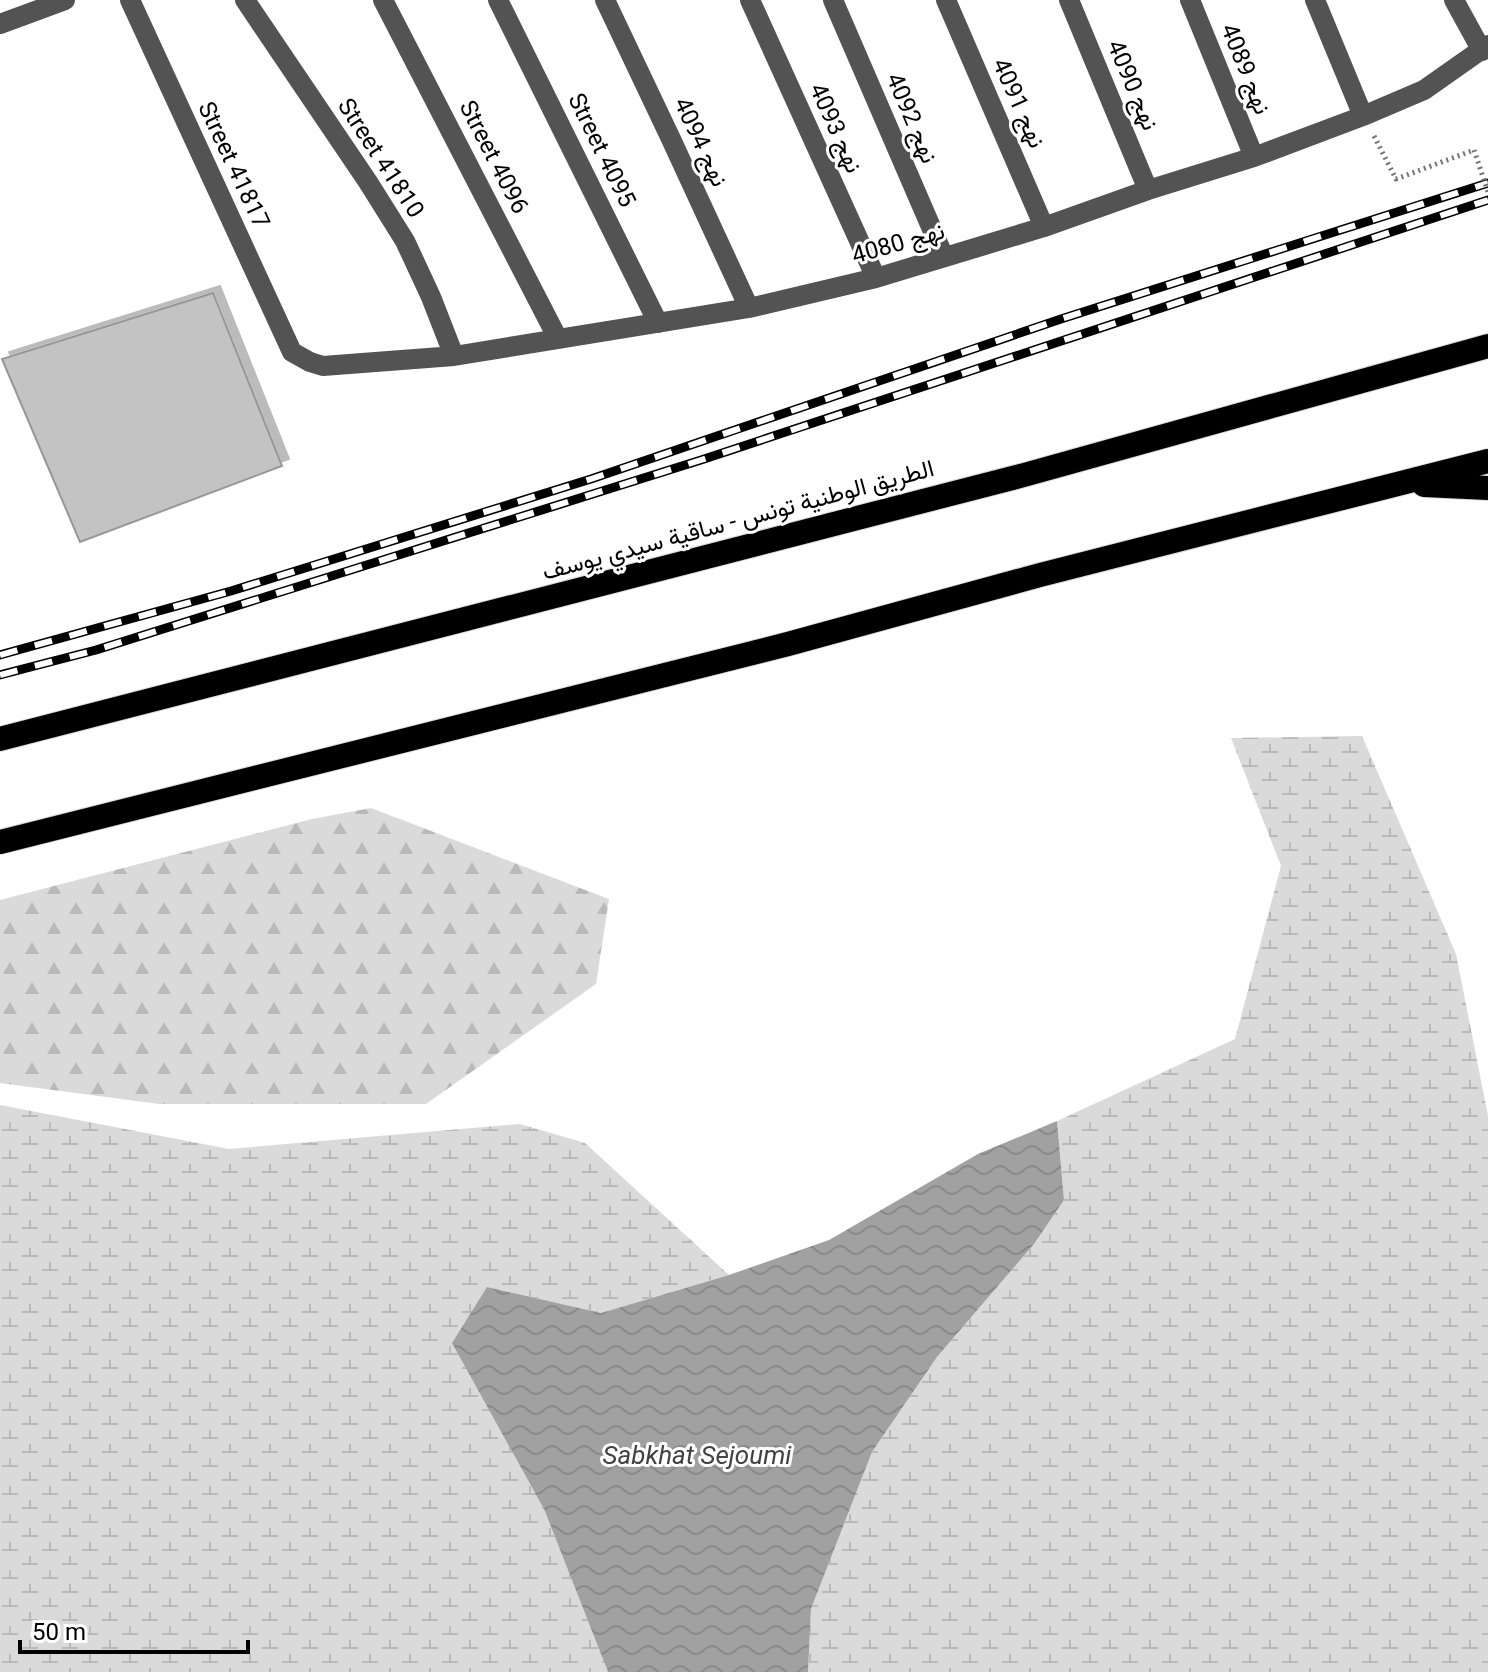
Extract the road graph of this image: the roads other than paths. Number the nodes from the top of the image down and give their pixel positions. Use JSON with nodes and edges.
{"nodes":[{"id":1,"x":65,"y":0,"type":"edge"},
{"id":2,"x":130,"y":0,"type":"edge"},
{"id":3,"x":245,"y":0,"type":"edge"},
{"id":4,"x":383,"y":0,"type":"edge"},
{"id":5,"x":498,"y":0,"type":"edge"},
{"id":6,"x":605,"y":0,"type":"edge"},
{"id":7,"x":750,"y":0,"type":"edge"},
{"id":8,"x":833,"y":0,"type":"edge"},
{"id":9,"x":946,"y":0,"type":"edge"},
{"id":10,"x":1069,"y":0,"type":"edge"},
{"id":11,"x":1190,"y":0,"type":"edge"},
{"id":12,"x":1315,"y":0,"type":"edge"},
{"id":13,"x":1454,"y":0,"type":"edge"},
{"id":14,"x":0,"y":24,"type":"edge"},
{"id":15,"x":1485,"y":48,"type":"edge"},
{"id":16,"x":1363,"y":116,"type":"junction"},
{"id":17,"x":1254,"y":157,"type":"junction"},
{"id":18,"x":1148,"y":190,"type":"junction"},
{"id":19,"x":1044,"y":227,"type":"junction"},
{"id":20,"x":944,"y":257,"type":"junction"},
{"id":21,"x":876,"y":278,"type":"junction"},
{"id":22,"x":749,"y":308,"type":"junction"},
{"id":23,"x":658,"y":323,"type":"junction"},
{"id":24,"x":558,"y":339,"type":"junction"},
{"id":25,"x":1488,"y":346,"type":"edge"},
{"id":26,"x":292,"y":352,"type":"joint"},
{"id":27,"x":454,"y":356,"type":"junction"},
{"id":28,"x":1488,"y":461,"type":"edge"},
{"id":29,"x":1397,"y":483,"type":"junction"},
{"id":30,"x":1488,"y":488,"type":"edge"},
{"id":31,"x":0,"y":739,"type":"edge"},
{"id":32,"x":0,"y":842,"type":"edge"}],
"edges":[{"from":1,"to":14,"type":"street"},
{"from":2,"to":26,"type":"street","name":"Street 41817"},
{"from":3,"to":27,"type":"street","name":"Street 41810"},
{"from":4,"to":24,"type":"street","name":"Street 4096"},
{"from":5,"to":23,"type":"street","name":"Street 4095"},
{"from":6,"to":22,"type":"street","name":"نهج 4094"},
{"from":7,"to":21,"type":"street","name":"نهج 4093"},
{"from":8,"to":20,"type":"street","name":"نهج 4092"},
{"from":9,"to":19,"type":"street","name":"نهج 4091"},
{"from":10,"to":18,"type":"street","name":"نهج 4090"},
{"from":11,"to":17,"type":"street","name":"نهج 4089"},
{"from":12,"to":16,"type":"street"},
{"from":13,"to":15,"type":"street"},
{"from":15,"to":16,"type":"street","name":"نهج 4080"},
{"from":16,"to":17,"type":"street","name":"نهج 4080"},
{"from":17,"to":18,"type":"street","name":"نهج 4080"},
{"from":18,"to":19,"type":"street","name":"نهج 4080"},
{"from":19,"to":20,"type":"street","name":"نهج 4080"},
{"from":20,"to":21,"type":"street","name":"نهج 4080"},
{"from":21,"to":22,"type":"street","name":"نهج 4080"},
{"from":22,"to":23,"type":"street","name":"نهج 4080"},
{"from":23,"to":24,"type":"street","name":"نهج 4080"},
{"from":24,"to":27,"type":"street","name":"نهج 4080"},
{"from":25,"to":31,"type":"highway","name":"الطريق الوطنية تونس - ساقية سيدي يوسف"},
{"from":26,"to":27,"type":"street","name":"نهج 4080"},
{"from":28,"to":29,"type":"highway"},
{"from":29,"to":30,"type":"highway"},
{"from":29,"to":32,"type":"highway"}]}
